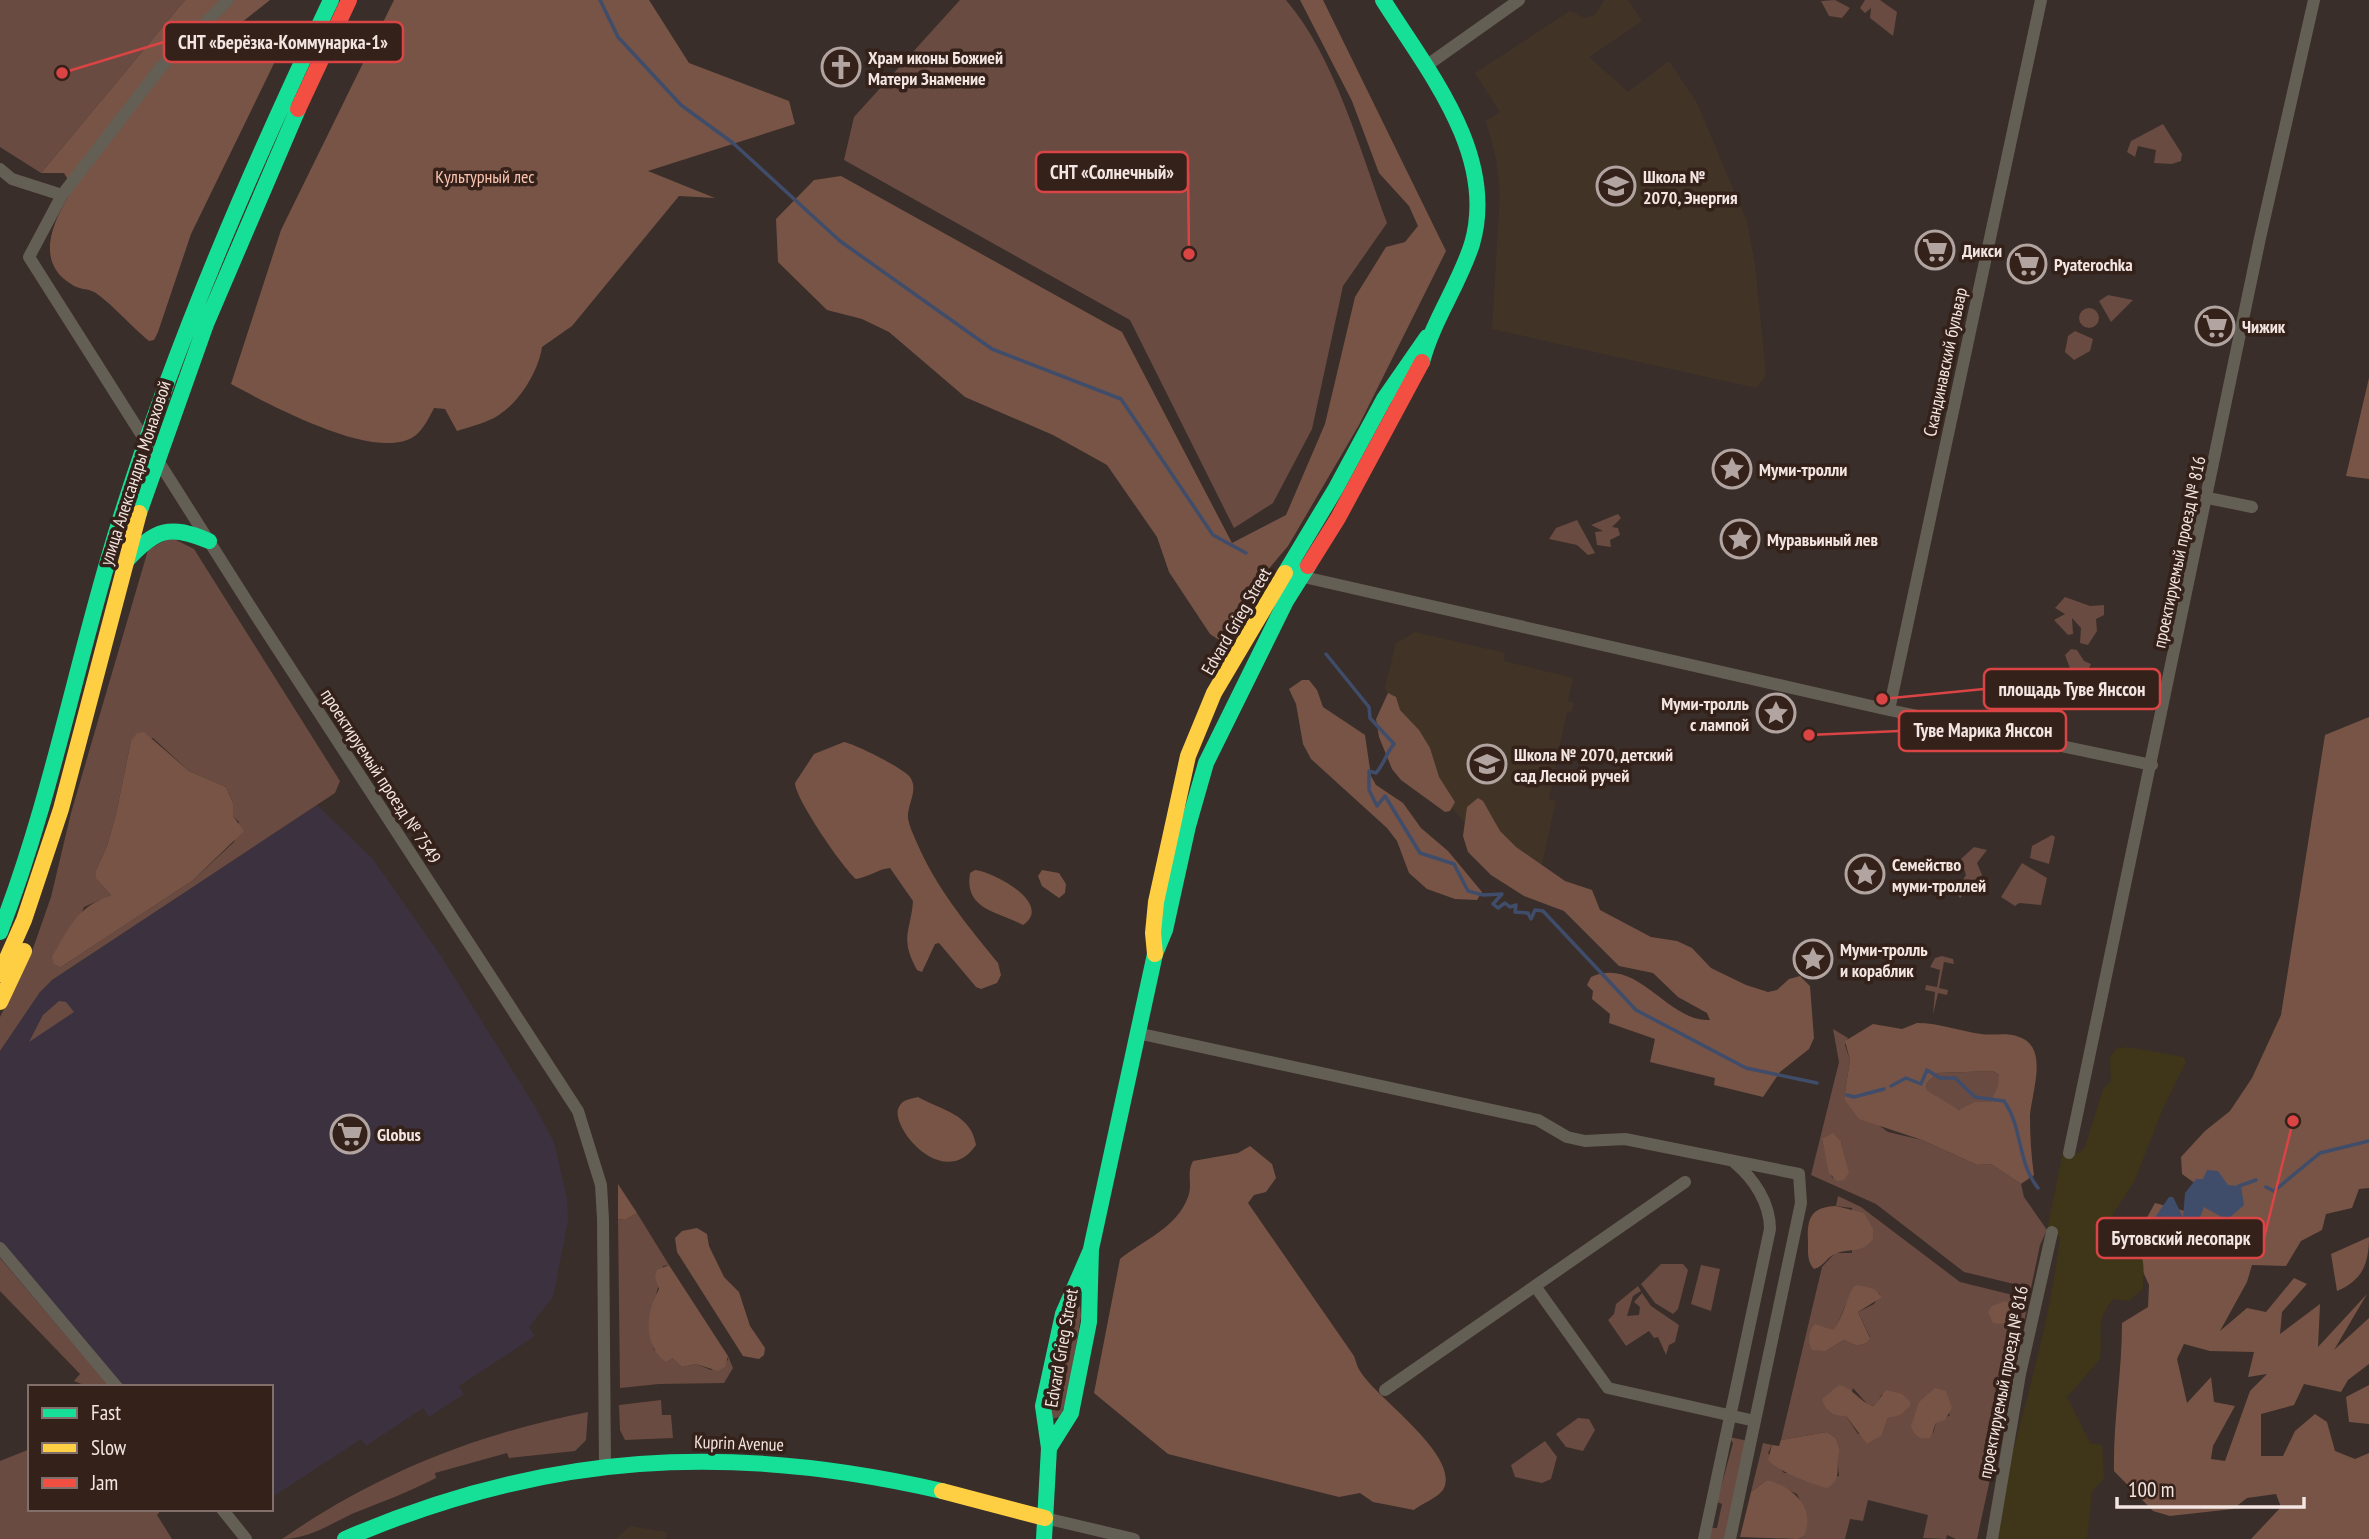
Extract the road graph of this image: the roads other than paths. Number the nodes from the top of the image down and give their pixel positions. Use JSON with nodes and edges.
{"nodes":[{"id":1,"x":228,"y":0,"type":"edge"},
{"id":2,"x":331,"y":0,"type":"edge"},
{"id":3,"x":349,"y":0,"type":"edge"},
{"id":4,"x":1382,"y":0,"type":"edge"},
{"id":5,"x":1519,"y":0,"type":"edge"},
{"id":6,"x":2035,"y":0,"type":"edge"},
{"id":7,"x":2041,"y":0,"type":"edge"},
{"id":8,"x":2314,"y":0,"type":"edge"},
{"id":9,"x":2034,"y":22,"type":"junction"},
{"id":10,"x":1426,"y":66,"type":"junction"},
{"id":11,"x":0,"y":169,"type":"edge"},
{"id":12,"x":62,"y":195,"type":"junction"},
{"id":13,"x":146,"y":442,"type":"junction"},
{"id":14,"x":157,"y":458,"type":"junction"},
{"id":15,"x":2208,"y":498,"type":"junction"},
{"id":16,"x":2252,"y":507,"type":"dead end"},
{"id":17,"x":209,"y":541,"type":"junction"},
{"id":18,"x":125,"y":563,"type":"junction"},
{"id":19,"x":1294,"y":575,"type":"junction"},
{"id":20,"x":1889,"y":710,"type":"junction"},
{"id":21,"x":2152,"y":765,"type":"junction"},
{"id":22,"x":41,"y":872,"type":"junction"},
{"id":23,"x":0,"y":932,"type":"edge"},
{"id":24,"x":0,"y":974,"type":"edge"},
{"id":25,"x":0,"y":1002,"type":"edge"},
{"id":26,"x":1137,"y":1032,"type":"junction"},
{"id":27,"x":2069,"y":1153,"type":"dead end"},
{"id":28,"x":1734,"y":1163,"type":"junction"},
{"id":29,"x":1685,"y":1181,"type":"dead end"},
{"id":30,"x":2052,"y":1232,"type":"dead end"},
{"id":31,"x":0,"y":1248,"type":"edge"},
{"id":32,"x":1091,"y":1249,"type":"junction"},
{"id":33,"x":1535,"y":1286,"type":"junction"},
{"id":34,"x":115,"y":1385,"type":"edge"},
{"id":35,"x":1385,"y":1390,"type":"dead end"},
{"id":36,"x":1730,"y":1415,"type":"junction"},
{"id":37,"x":1755,"y":1421,"type":"junction"},
{"id":38,"x":1049,"y":1448,"type":"junction"},
{"id":39,"x":605,"y":1467,"type":"junction"},
{"id":40,"x":224,"y":1511,"type":"edge"},
{"id":41,"x":1045,"y":1518,"type":"junction"},
{"id":42,"x":246,"y":1539,"type":"edge"},
{"id":43,"x":345,"y":1539,"type":"edge"},
{"id":44,"x":1044,"y":1539,"type":"edge"},
{"id":45,"x":1134,"y":1539,"type":"edge"},
{"id":46,"x":1704,"y":1539,"type":"edge"},
{"id":47,"x":1730,"y":1539,"type":"edge"},
{"id":48,"x":1992,"y":1539,"type":"edge"}],
"edges":[{"from":1,"to":12,"type":"street"},
{"from":2,"to":13,"type":"street","name":"улица Александры Монаховой"},
{"from":3,"to":14,"type":"street","name":"улица Александры Монаховой"},
{"from":4,"to":10,"type":"street","name":"Edvard Grieg Street"},
{"from":5,"to":10,"type":"street"},
{"from":6,"to":9,"type":"street","name":"Скандинавский бульвар"},
{"from":7,"to":9,"type":"street","name":"Скандинавский бульвар"},
{"from":8,"to":15,"type":"street","name":"проектируемый проезд № 816"},
{"from":9,"to":20,"type":"street","name":"Скандинавский бульвар"},
{"from":10,"to":19,"type":"street","name":"Edvard Grieg Street"},
{"from":11,"to":12,"type":"street"},
{"from":12,"to":13,"type":"street","name":"проектируемый проезд № 7549"},
{"from":13,"to":14,"type":"street","name":"проектируемый проезд № 7549"},
{"from":13,"to":23,"type":"street","name":"улица Александры Монаховой"},
{"from":14,"to":17,"type":"street","name":"проектируемый проезд № 7549"},
{"from":14,"to":18,"type":"street","name":"улица Александры Монаховой"},
{"from":15,"to":16,"type":"street"},
{"from":15,"to":21,"type":"street","name":"проектируемый проезд № 816"},
{"from":17,"to":18,"type":"street"},
{"from":17,"to":39,"type":"street","name":"проектируемый проезд № 7549"},
{"from":18,"to":22,"type":"street","name":"улица Александры Монаховой"},
{"from":19,"to":20,"type":"street"},
{"from":19,"to":26,"type":"street","name":"Edvard Grieg Street"},
{"from":20,"to":21,"type":"street"},
{"from":21,"to":27,"type":"street","name":"проектируемый проезд № 816"},
{"from":22,"to":24,"type":"street","name":"улица Александры Монаховой"},
{"from":22,"to":25,"type":"street"},
{"from":26,"to":28,"type":"street"},
{"from":26,"to":32,"type":"street","name":"Edvard Grieg Street"},
{"from":28,"to":36,"type":"street"},
{"from":28,"to":37,"type":"street"},
{"from":29,"to":33,"type":"street"},
{"from":30,"to":48,"type":"street","name":"проектируемый проезд № 816"},
{"from":31,"to":34,"type":"street"},
{"from":32,"to":38,"type":"street","name":"Edvard Grieg Street"},
{"from":32,"to":38,"type":"street","name":"Edvard Grieg Street"},
{"from":33,"to":35,"type":"street"},
{"from":33,"to":36,"type":"street"},
{"from":36,"to":37,"type":"street"},
{"from":36,"to":46,"type":"street"},
{"from":37,"to":47,"type":"street"},
{"from":38,"to":41,"type":"street","name":"Edvard Grieg Street"},
{"from":39,"to":41,"type":"street","name":"Kuprin Avenue"},
{"from":39,"to":43,"type":"street","name":"Kuprin Avenue"},
{"from":40,"to":42,"type":"street"},
{"from":41,"to":44,"type":"street","name":"Edvard Grieg Street"},
{"from":41,"to":45,"type":"street","name":"Kuprin Avenue"}]}
